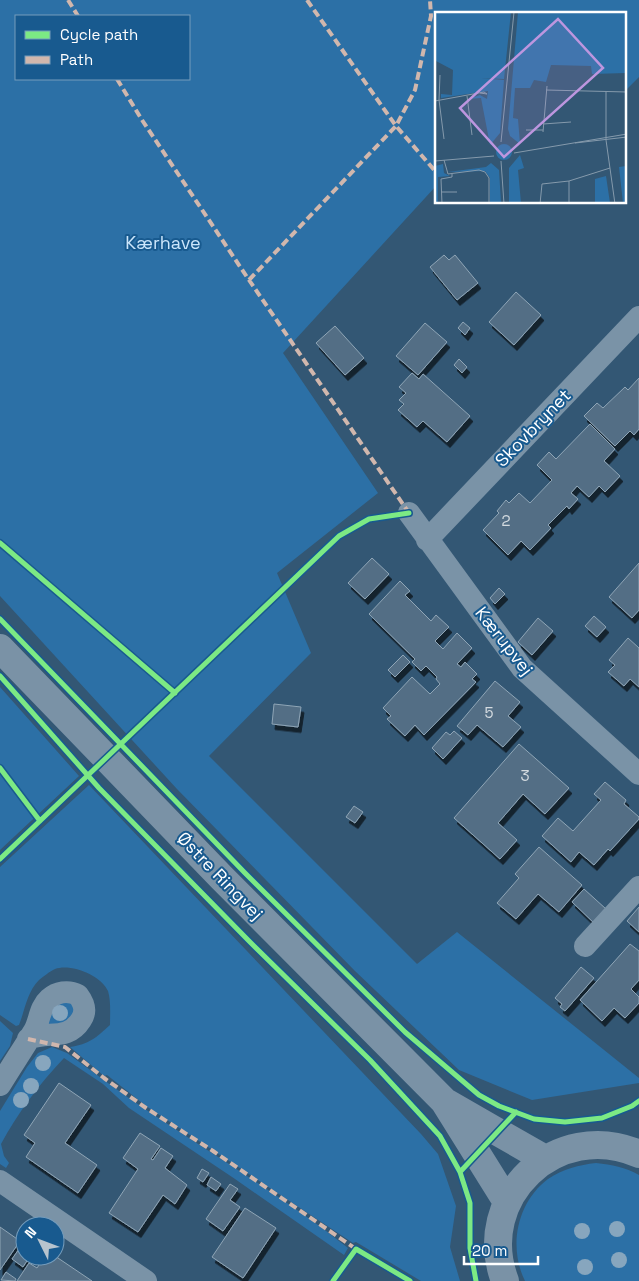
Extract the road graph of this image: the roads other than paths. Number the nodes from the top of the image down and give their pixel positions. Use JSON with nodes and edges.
{"nodes":[{"id":1,"x":639,"y":317,"type":"edge"},
{"id":2,"x":409,"y":513,"type":"dead end"},
{"id":3,"x":427,"y":540,"type":"junction"},
{"id":4,"x":0,"y":648,"type":"edge"},
{"id":5,"x":639,"y":774,"type":"edge"},
{"id":6,"x":639,"y":888,"type":"edge"},
{"id":7,"x":585,"y":946,"type":"dead end"},
{"id":8,"x":28,"y":1039,"type":"dead end"},
{"id":9,"x":0,"y":1085,"type":"edge"},
{"id":10,"x":444,"y":1102,"type":"junction"},
{"id":11,"x":639,"y":1154,"type":"edge"},
{"id":12,"x":545,"y":1159,"type":"junction"},
{"id":13,"x":0,"y":1181,"type":"edge"},
{"id":14,"x":508,"y":1202,"type":"junction"},
{"id":15,"x":146,"y":1281,"type":"edge"},
{"id":16,"x":505,"y":1281,"type":"edge"}],
"edges":[{"from":1,"to":3,"type":"street","name":"Skovbrynet"},
{"from":2,"to":3,"type":"street","name":"Kærupvej"},
{"from":3,"to":5,"type":"street","name":"Kærupvej"},
{"from":4,"to":10,"type":"main road","name":"Østre Ringvej"},
{"from":6,"to":7,"type":"street"},
{"from":8,"to":9,"type":"street"},
{"from":10,"to":12,"type":"main road","name":"Østre Ringvej"},
{"from":10,"to":14,"type":"main road","name":"Østre Ringvej"},
{"from":11,"to":12,"type":"main road"},
{"from":12,"to":14,"type":"main road"},
{"from":13,"to":15,"type":"street"},
{"from":14,"to":16,"type":"main road"}]}
